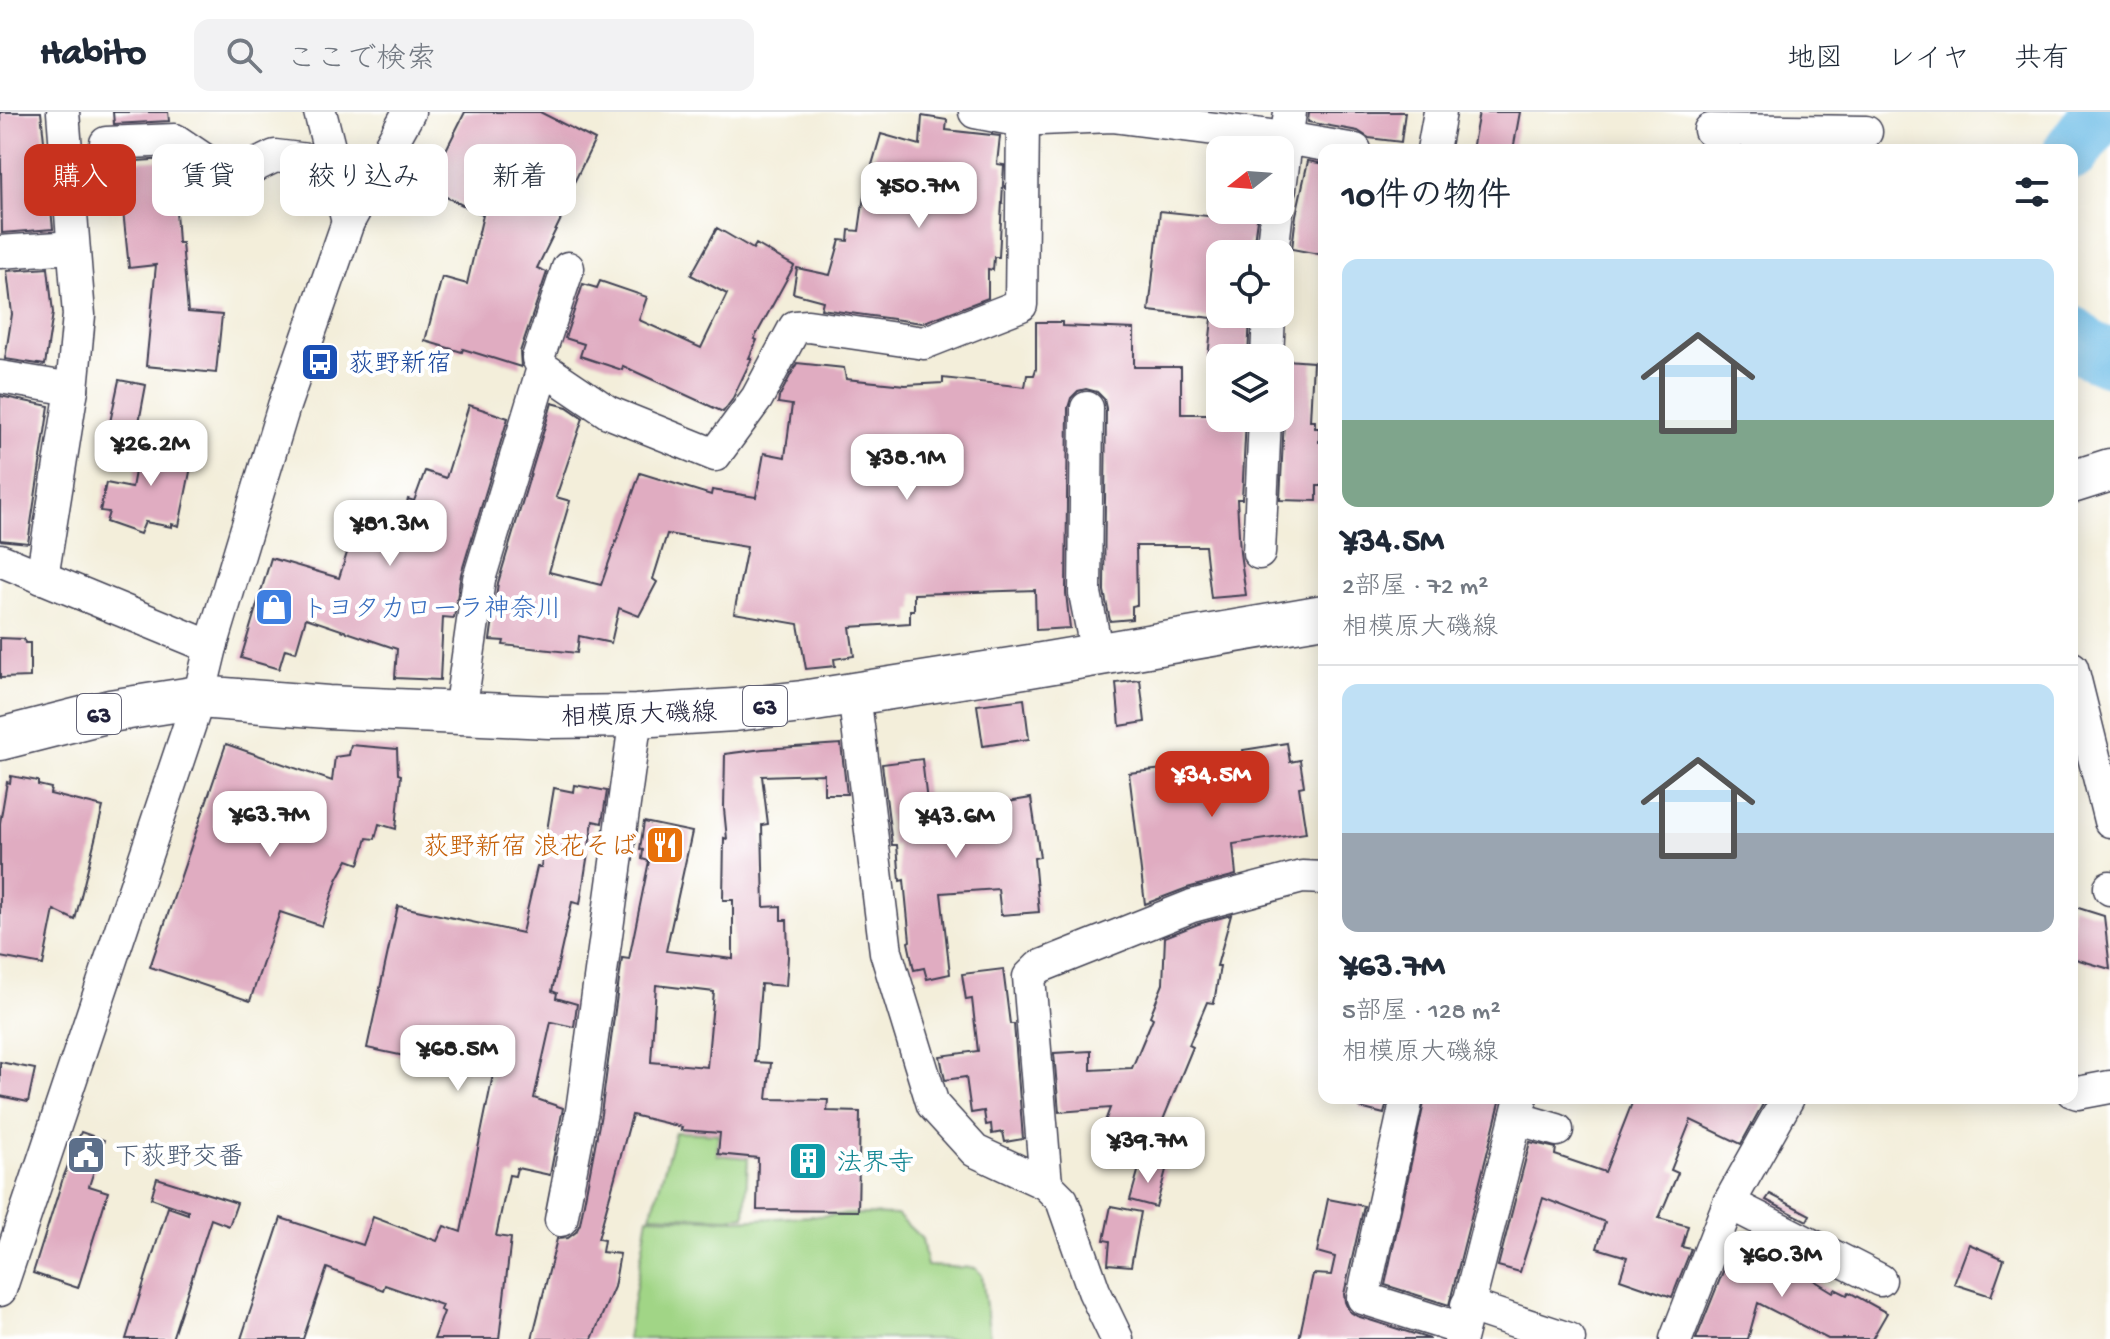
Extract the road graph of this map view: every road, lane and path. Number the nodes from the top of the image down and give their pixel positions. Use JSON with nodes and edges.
{"nodes":[{"id":1,"x":63,"y":112,"type":"edge"},
{"id":2,"x":320,"y":112,"type":"edge"},
{"id":3,"x":409,"y":112,"type":"edge"},
{"id":4,"x":975,"y":112,"type":"edge"},
{"id":5,"x":1440,"y":112,"type":"edge"},
{"id":6,"x":1112,"y":114,"type":"edge"},
{"id":7,"x":1023,"y":119,"type":"junction"},
{"id":8,"x":1288,"y":125,"type":"edge"},
{"id":9,"x":1708,"y":131,"type":"edge"},
{"id":10,"x":1866,"y":131,"type":"edge"},
{"id":11,"x":106,"y":143,"type":"dead end"},
{"id":12,"x":328,"y":144,"type":"edge"},
{"id":13,"x":1339,"y":144,"type":"edge"},
{"id":14,"x":1434,"y":144,"type":"edge"},
{"id":15,"x":280,"y":157,"type":"edge"},
{"id":16,"x":346,"y":216,"type":"edge"},
{"id":17,"x":348,"y":222,"type":"junction"},
{"id":18,"x":73,"y":247,"type":"junction"},
{"id":19,"x":0,"y":252,"type":"edge"},
{"id":20,"x":568,"y":268,"type":"dead end"},
{"id":21,"x":543,"y":368,"type":"junction"},
{"id":22,"x":0,"y":377,"type":"edge"},
{"id":23,"x":72,"y":389,"type":"junction"},
{"id":24,"x":1079,"y":424,"type":"dead end"},
{"id":25,"x":1264,"y":432,"type":"edge"},
{"id":26,"x":2110,"y":470,"type":"edge"},
{"id":27,"x":2078,"y":480,"type":"edge"},
{"id":28,"x":1259,"y":553,"type":"dead end"},
{"id":29,"x":0,"y":560,"type":"edge"},
{"id":30,"x":42,"y":578,"type":"junction"},
{"id":31,"x":1318,"y":617,"type":"edge"},
{"id":32,"x":211,"y":647,"type":"junction"},
{"id":33,"x":1097,"y":654,"type":"junction"},
{"id":34,"x":2078,"y":692,"type":"edge"},
{"id":35,"x":854,"y":694,"type":"junction"},
{"id":36,"x":199,"y":697,"type":"junction"},
{"id":37,"x":460,"y":712,"type":"junction"},
{"id":38,"x":636,"y":716,"type":"junction"},
{"id":39,"x":0,"y":739,"type":"edge"},
{"id":40,"x":2110,"y":821,"type":"edge"},
{"id":41,"x":1318,"y":878,"type":"edge"},
{"id":42,"x":2110,"y":1087,"type":"edge"},
{"id":43,"x":2078,"y":1093,"type":"edge"},
{"id":44,"x":1405,"y":1104,"type":"edge"},
{"id":45,"x":1785,"y":1104,"type":"edge"},
{"id":46,"x":1519,"y":1108,"type":"edge"},
{"id":47,"x":1557,"y":1130,"type":"dead end"},
{"id":48,"x":1046,"y":1184,"type":"junction"},
{"id":49,"x":1729,"y":1203,"type":"junction"},
{"id":50,"x":561,"y":1220,"type":"dead end"},
{"id":51,"x":1880,"y":1280,"type":"dead end"},
{"id":52,"x":1,"y":1286,"type":"edge"},
{"id":53,"x":1463,"y":1324,"type":"edge"},
{"id":54,"x":1117,"y":1339,"type":"edge"},
{"id":55,"x":1569,"y":1339,"type":"edge"},
{"id":56,"x":1676,"y":1339,"type":"edge"}],
"edges":[{"from":1,"to":18,"type":"street"},
{"from":2,"to":12,"type":"street"},
{"from":3,"to":17,"type":"street"},
{"from":4,"to":7,"type":"street"},
{"from":5,"to":14,"type":"street"},
{"from":6,"to":7,"type":"street"},
{"from":6,"to":8,"type":"street"},
{"from":7,"to":21,"type":"street"},
{"from":8,"to":13,"type":"street"},
{"from":9,"to":10,"type":"street"},
{"from":11,"to":15,"type":"street"},
{"from":16,"to":17,"type":"street"},
{"from":17,"to":32,"type":"street"},
{"from":18,"to":19,"type":"street"},
{"from":18,"to":23,"type":"street"},
{"from":20,"to":21,"type":"street"},
{"from":21,"to":37,"type":"street"},
{"from":22,"to":23,"type":"street"},
{"from":23,"to":30,"type":"street"},
{"from":24,"to":33,"type":"street"},
{"from":25,"to":28,"type":"street"},
{"from":26,"to":27,"type":"main road"},
{"from":29,"to":30,"type":"street"},
{"from":30,"to":32,"type":"street"},
{"from":31,"to":33,"type":"main road","name":"相模原大磯線","number":"63"},
{"from":32,"to":36,"type":"street"},
{"from":33,"to":35,"type":"main road","name":"相模原大磯線","number":"63"},
{"from":34,"to":40,"type":"street"},
{"from":35,"to":38,"type":"main road","name":"相模原大磯線","number":"63"},
{"from":35,"to":48,"type":"street"},
{"from":36,"to":37,"type":"main road","name":"相模原大磯線","number":"63"},
{"from":36,"to":39,"type":"main road","name":"相模原大磯線","number":"63"},
{"from":36,"to":52,"type":"street"},
{"from":37,"to":38,"type":"main road","name":"相模原大磯線","number":"63"},
{"from":38,"to":50,"type":"street"},
{"from":41,"to":48,"type":"street"},
{"from":42,"to":43,"type":"street"},
{"from":44,"to":53,"type":"street"},
{"from":45,"to":49,"type":"street"},
{"from":46,"to":47,"type":"street"},
{"from":46,"to":53,"type":"street"},
{"from":48,"to":54,"type":"street"},
{"from":49,"to":51,"type":"street"},
{"from":49,"to":56,"type":"street"},
{"from":53,"to":55,"type":"street"}]}
